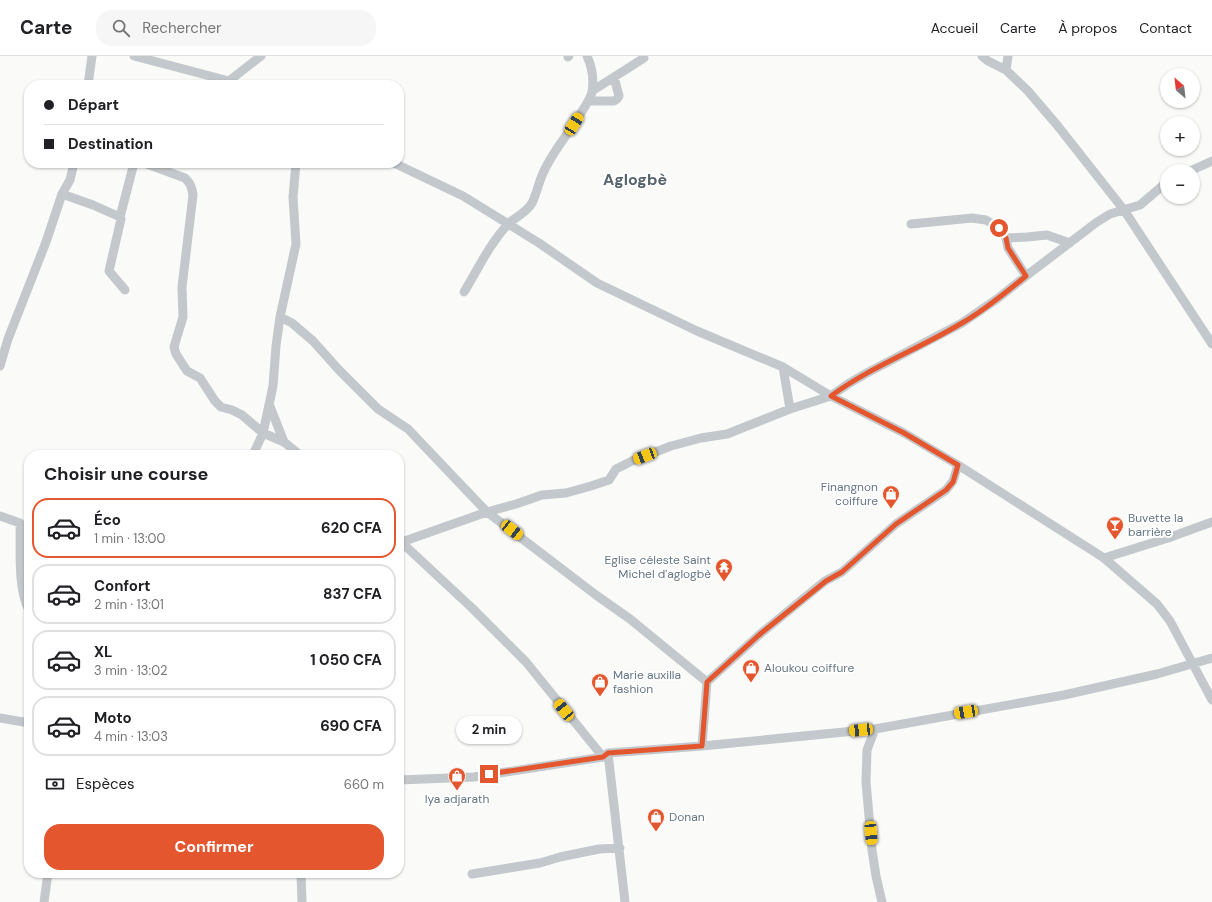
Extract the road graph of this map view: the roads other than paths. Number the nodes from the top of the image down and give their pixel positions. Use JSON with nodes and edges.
{"nodes":[{"id":1,"x":92,"y":56,"type":"edge"},
{"id":2,"x":134,"y":56,"type":"edge"},
{"id":3,"x":261,"y":56,"type":"edge"},
{"id":4,"x":587,"y":56,"type":"edge"},
{"id":5,"x":982,"y":56,"type":"edge"},
{"id":6,"x":1008,"y":56,"type":"edge"},
{"id":7,"x":644,"y":58,"type":"dead end"},
{"id":8,"x":1006,"y":70,"type":"junction"},
{"id":9,"x":614,"y":77,"type":"junction"},
{"id":10,"x":89,"y":80,"type":"edge"},
{"id":11,"x":222,"y":80,"type":"edge"},
{"id":12,"x":236,"y":80,"type":"edge"},
{"id":13,"x":592,"y":91,"type":"junction"},
{"id":14,"x":588,"y":101,"type":"junction"},
{"id":15,"x":1212,"y":161,"type":"edge"},
{"id":16,"x":1200,"y":166,"type":"edge"},
{"id":17,"x":73,"y":168,"type":"edge"},
{"id":18,"x":133,"y":168,"type":"edge"},
{"id":19,"x":158,"y":168,"type":"edge"},
{"id":20,"x":296,"y":168,"type":"edge"},
{"id":21,"x":404,"y":168,"type":"edge"},
{"id":22,"x":1160,"y":188,"type":"edge"},
{"id":23,"x":62,"y":194,"type":"junction"},
{"id":24,"x":1124,"y":210,"type":"junction"},
{"id":25,"x":120,"y":217,"type":"junction"},
{"id":26,"x":509,"y":224,"type":"junction"},
{"id":27,"x":911,"y":224,"type":"dead end"},
{"id":28,"x":1006,"y":238,"type":"junction"},
{"id":29,"x":1070,"y":243,"type":"junction"},
{"id":30,"x":1026,"y":276,"type":"junction"},
{"id":31,"x":125,"y":290,"type":"dead end"},
{"id":32,"x":464,"y":292,"type":"dead end"},
{"id":33,"x":280,"y":318,"type":"junction"},
{"id":34,"x":4,"y":339,"type":"edge"},
{"id":35,"x":1211,"y":339,"type":"edge"},
{"id":36,"x":0,"y":366,"type":"edge"},
{"id":37,"x":783,"y":367,"type":"junction"},
{"id":38,"x":831,"y":396,"type":"junction"},
{"id":39,"x":269,"y":404,"type":"junction"},
{"id":40,"x":790,"y":409,"type":"junction"},
{"id":41,"x":263,"y":433,"type":"junction"},
{"id":42,"x":284,"y":442,"type":"junction"},
{"id":43,"x":255,"y":450,"type":"edge"},
{"id":44,"x":294,"y":450,"type":"edge"},
{"id":45,"x":958,"y":465,"type":"junction"},
{"id":46,"x":488,"y":512,"type":"junction"},
{"id":47,"x":0,"y":516,"type":"edge"},
{"id":48,"x":1212,"y":522,"type":"edge"},
{"id":49,"x":404,"y":541,"type":"edge"},
{"id":50,"x":404,"y":546,"type":"edge"},
{"id":51,"x":1104,"y":558,"type":"junction"},
{"id":52,"x":24,"y":598,"type":"edge"},
{"id":53,"x":1212,"y":658,"type":"edge"},
{"id":54,"x":1192,"y":663,"type":"junction"},
{"id":55,"x":707,"y":682,"type":"junction"},
{"id":56,"x":1212,"y":700,"type":"edge"},
{"id":57,"x":0,"y":718,"type":"edge"},
{"id":58,"x":24,"y":722,"type":"edge"},
{"id":59,"x":875,"y":729,"type":"junction"},
{"id":60,"x":702,"y":746,"type":"junction"},
{"id":61,"x":606,"y":755,"type":"junction"},
{"id":62,"x":404,"y":780,"type":"edge"},
{"id":63,"x":620,"y":848,"type":"junction"},
{"id":64,"x":472,"y":874,"type":"dead end"},
{"id":65,"x":47,"y":878,"type":"edge"},
{"id":66,"x":301,"y":878,"type":"edge"},
{"id":67,"x":44,"y":902,"type":"edge"},
{"id":68,"x":302,"y":902,"type":"edge"},
{"id":69,"x":625,"y":902,"type":"edge"},
{"id":70,"x":882,"y":902,"type":"edge"}],
"edges":[{"from":1,"to":10,"type":"street"},
{"from":2,"to":11,"type":"street"},
{"from":3,"to":12,"type":"street"},
{"from":4,"to":13,"type":"street"},
{"from":5,"to":8,"type":"street"},
{"from":6,"to":8,"type":"street"},
{"from":7,"to":9,"type":"street"},
{"from":8,"to":24,"type":"street"},
{"from":9,"to":13,"type":"street"},
{"from":9,"to":14,"type":"street"},
{"from":13,"to":14,"type":"street"},
{"from":14,"to":26,"type":"street"},
{"from":15,"to":16,"type":"street"},
{"from":17,"to":23,"type":"street"},
{"from":18,"to":25,"type":"street"},
{"from":19,"to":41,"type":"street"},
{"from":20,"to":33,"type":"street"},
{"from":21,"to":26,"type":"street"},
{"from":22,"to":24,"type":"street"},
{"from":23,"to":25,"type":"street"},
{"from":23,"to":34,"type":"street"},
{"from":24,"to":29,"type":"street"},
{"from":24,"to":35,"type":"street"},
{"from":25,"to":31,"type":"street"},
{"from":26,"to":32,"type":"street"},
{"from":26,"to":37,"type":"street"},
{"from":27,"to":28,"type":"street"},
{"from":28,"to":29,"type":"street"},
{"from":28,"to":30,"type":"street"},
{"from":29,"to":30,"type":"street"},
{"from":30,"to":38,"type":"street"},
{"from":33,"to":39,"type":"street"},
{"from":33,"to":46,"type":"street"},
{"from":34,"to":36,"type":"street"},
{"from":37,"to":38,"type":"street"},
{"from":37,"to":40,"type":"street"},
{"from":38,"to":40,"type":"street"},
{"from":38,"to":45,"type":"street"},
{"from":39,"to":41,"type":"street"},
{"from":39,"to":42,"type":"street"},
{"from":40,"to":46,"type":"street"},
{"from":41,"to":42,"type":"street"},
{"from":41,"to":43,"type":"street"},
{"from":42,"to":44,"type":"street"},
{"from":45,"to":51,"type":"street"},
{"from":45,"to":55,"type":"street"},
{"from":46,"to":49,"type":"street"},
{"from":46,"to":55,"type":"street"},
{"from":47,"to":52,"type":"street"},
{"from":48,"to":51,"type":"street"},
{"from":50,"to":61,"type":"street"},
{"from":51,"to":54,"type":"street"},
{"from":53,"to":54,"type":"street"},
{"from":54,"to":56,"type":"street"},
{"from":54,"to":59,"type":"street"},
{"from":55,"to":60,"type":"street"},
{"from":57,"to":58,"type":"street"},
{"from":59,"to":60,"type":"street"},
{"from":59,"to":70,"type":"street"},
{"from":60,"to":61,"type":"street"},
{"from":61,"to":62,"type":"street"},
{"from":61,"to":63,"type":"street"},
{"from":63,"to":64,"type":"street"},
{"from":63,"to":69,"type":"street"},
{"from":65,"to":67,"type":"street"},
{"from":66,"to":68,"type":"street"}]}
